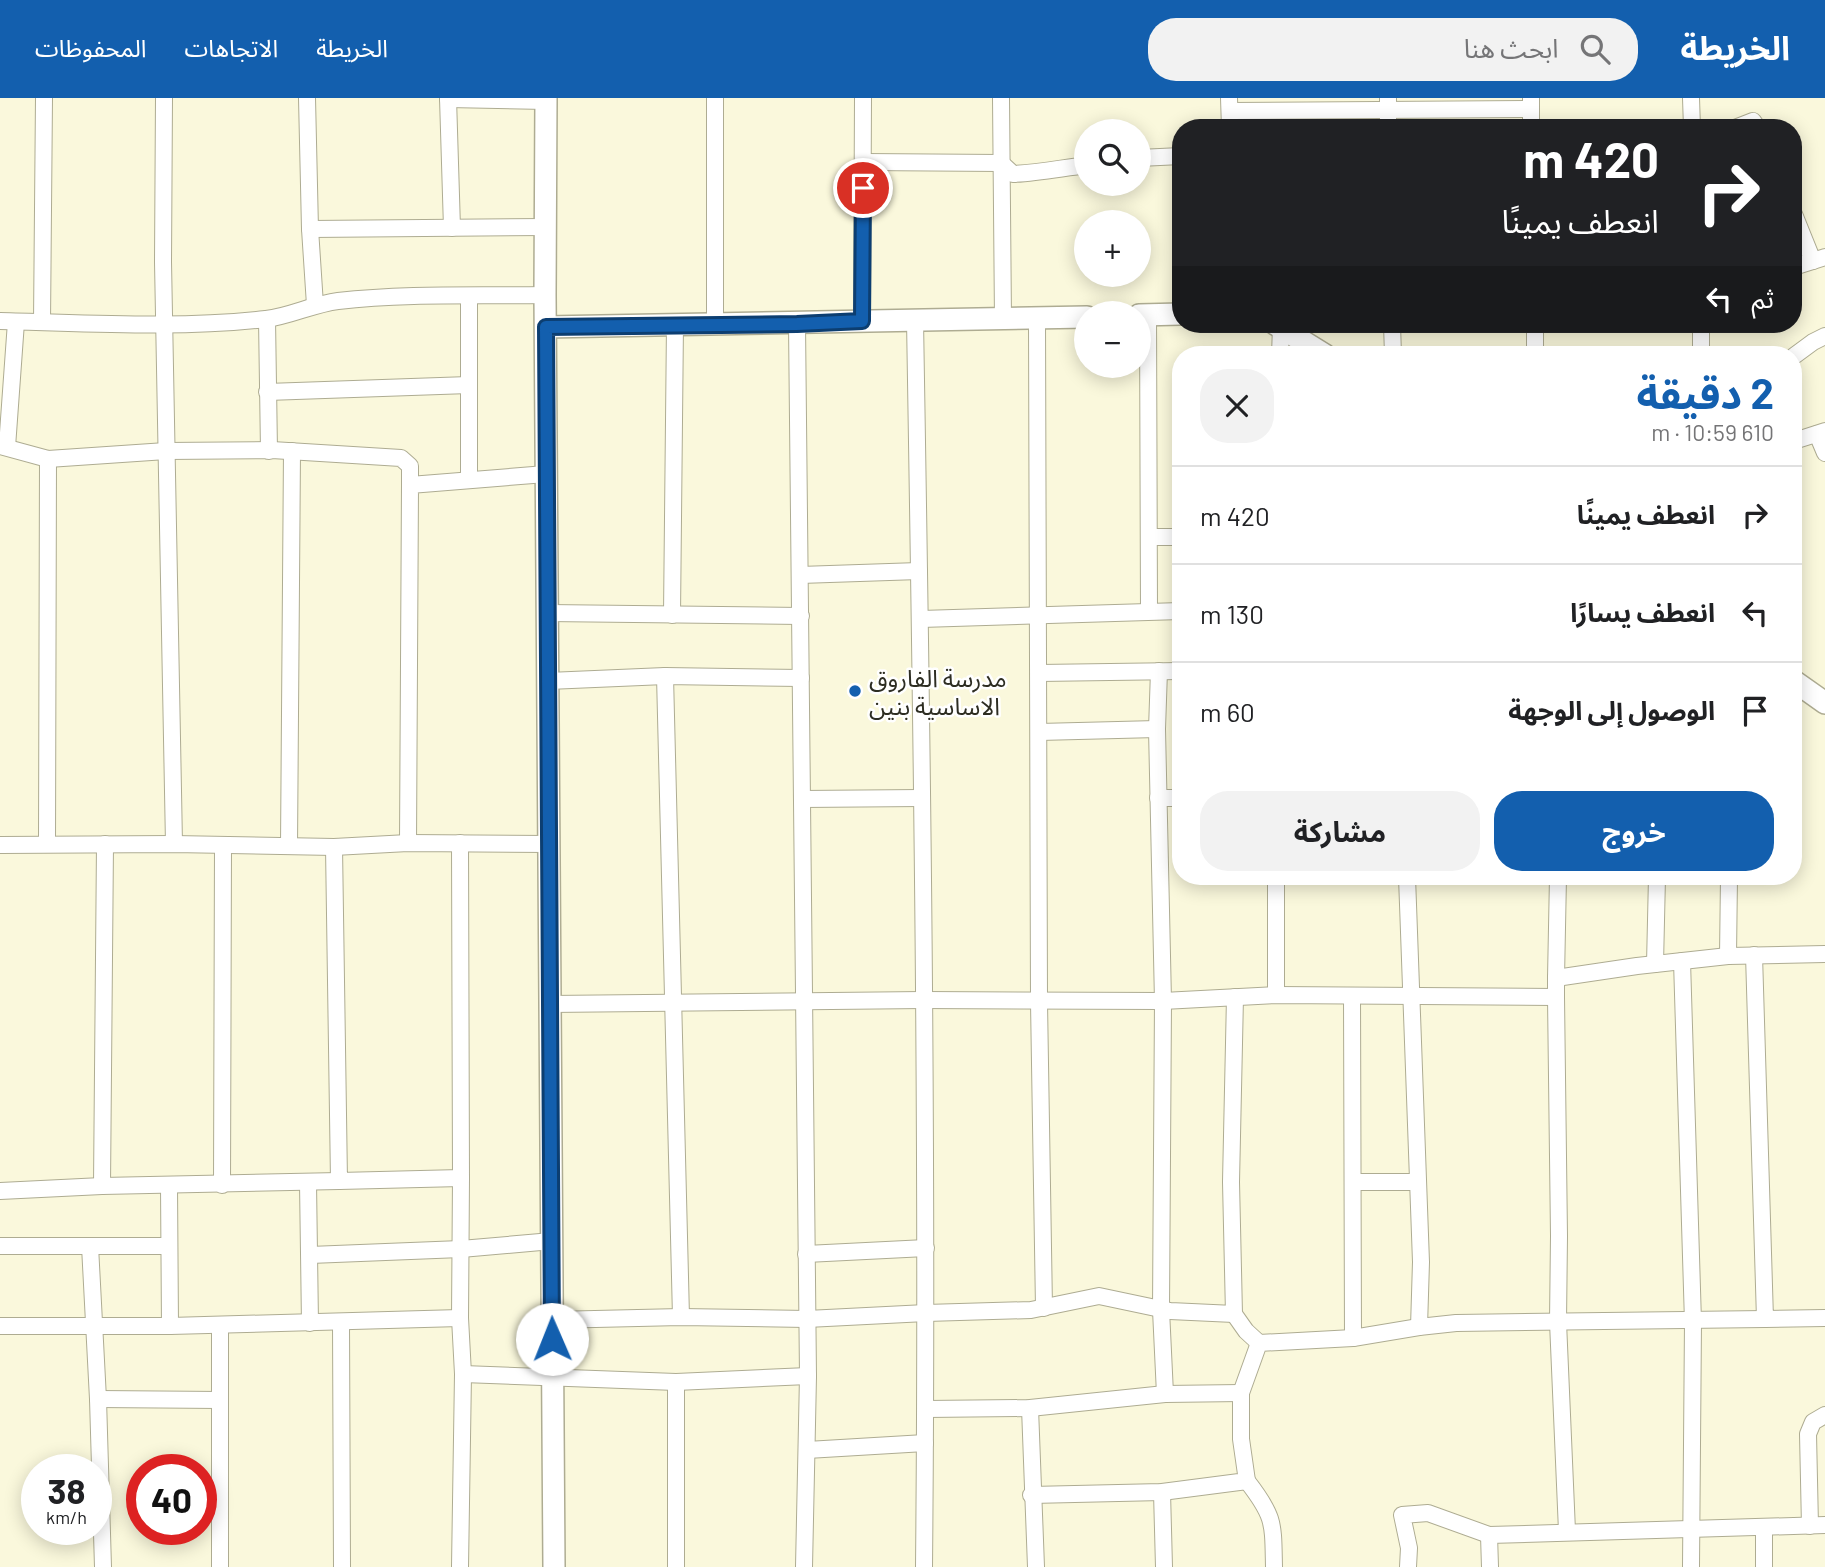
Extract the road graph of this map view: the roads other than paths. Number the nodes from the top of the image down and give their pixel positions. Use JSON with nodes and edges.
{"nodes":[{"id":1,"x":44,"y":98,"type":"edge"},
{"id":2,"x":164,"y":98,"type":"edge"},
{"id":3,"x":307,"y":98,"type":"edge"},
{"id":4,"x":715,"y":98,"type":"edge"},
{"id":5,"x":863,"y":98,"type":"edge"},
{"id":6,"x":1002,"y":98,"type":"edge"},
{"id":7,"x":1691,"y":98,"type":"edge"},
{"id":8,"x":449,"y":99,"type":"edge"},
{"id":9,"x":546,"y":99,"type":"edge"},
{"id":10,"x":1229,"y":104,"type":"edge"},
{"id":11,"x":1388,"y":104,"type":"edge"},
{"id":12,"x":1531,"y":104,"type":"edge"},
{"id":13,"x":1692,"y":119,"type":"edge"},
{"id":14,"x":1172,"y":156,"type":"edge"},
{"id":15,"x":1151,"y":157,"type":"edge"},
{"id":16,"x":863,"y":162,"type":"junction"},
{"id":17,"x":1001,"y":163,"type":"junction"},
{"id":18,"x":1074,"y":166,"type":"edge"},
{"id":19,"x":546,"y":227,"type":"junction"},
{"id":20,"x":452,"y":228,"type":"junction"},
{"id":21,"x":1802,"y":228,"type":"edge"},
{"id":22,"x":310,"y":229,"type":"junction"},
{"id":23,"x":1819,"y":259,"type":"edge"},
{"id":24,"x":1802,"y":264,"type":"edge"},
{"id":25,"x":545,"y":295,"type":"junction"},
{"id":26,"x":469,"y":297,"type":"junction"},
{"id":27,"x":315,"y":305,"type":"junction"},
{"id":28,"x":1172,"y":314,"type":"edge"},
{"id":29,"x":1151,"y":315,"type":"edge"},
{"id":30,"x":1074,"y":318,"type":"edge"},
{"id":31,"x":267,"y":319,"type":"junction"},
{"id":32,"x":915,"y":320,"type":"junction"},
{"id":33,"x":1003,"y":320,"type":"junction"},
{"id":34,"x":1037,"y":320,"type":"junction"},
{"id":35,"x":862,"y":321,"type":"junction"},
{"id":36,"x":8,"y":322,"type":"edge"},
{"id":37,"x":42,"y":322,"type":"junction"},
{"id":38,"x":675,"y":324,"type":"junction"},
{"id":39,"x":715,"y":324,"type":"junction"},
{"id":40,"x":797,"y":324,"type":"junction"},
{"id":41,"x":164,"y":325,"type":"junction"},
{"id":42,"x":546,"y":327,"type":"junction"},
{"id":43,"x":1291,"y":333,"type":"edge"},
{"id":44,"x":1825,"y":337,"type":"edge"},
{"id":45,"x":1311,"y":346,"type":"edge"},
{"id":46,"x":1802,"y":350,"type":"edge"},
{"id":47,"x":1146,"y":378,"type":"edge"},
{"id":48,"x":469,"y":385,"type":"junction"},
{"id":49,"x":267,"y":392,"type":"junction"},
{"id":50,"x":1821,"y":432,"type":"edge"},
{"id":51,"x":1802,"y":438,"type":"edge"},
{"id":52,"x":4,"y":447,"type":"edge"},
{"id":53,"x":166,"y":451,"type":"junction"},
{"id":54,"x":269,"y":451,"type":"junction"},
{"id":55,"x":292,"y":451,"type":"junction"},
{"id":56,"x":1825,"y":453,"type":"edge"},
{"id":57,"x":48,"y":459,"type":"junction"},
{"id":58,"x":546,"y":474,"type":"junction"},
{"id":59,"x":468,"y":480,"type":"junction"},
{"id":60,"x":410,"y":485,"type":"junction"},
{"id":61,"x":1150,"y":537,"type":"junction"},
{"id":62,"x":1172,"y":537,"type":"edge"},
{"id":63,"x":919,"y":572,"type":"junction"},
{"id":64,"x":800,"y":575,"type":"junction"},
{"id":65,"x":1149,"y":611,"type":"junction"},
{"id":66,"x":1172,"y":611,"type":"edge"},
{"id":67,"x":547,"y":613,"type":"junction"},
{"id":68,"x":672,"y":615,"type":"junction"},
{"id":69,"x":1039,"y":615,"type":"junction"},
{"id":70,"x":801,"y":617,"type":"junction"},
{"id":71,"x":921,"y":620,"type":"junction"},
{"id":72,"x":1159,"y":671,"type":"junction"},
{"id":73,"x":1172,"y":671,"type":"edge"},
{"id":74,"x":1039,"y":673,"type":"junction"},
{"id":75,"x":665,"y":676,"type":"junction"},
{"id":76,"x":801,"y":678,"type":"junction"},
{"id":77,"x":548,"y":681,"type":"junction"},
{"id":78,"x":1802,"y":686,"type":"edge"},
{"id":79,"x":1825,"y":702,"type":"edge"},
{"id":80,"x":1157,"y":729,"type":"junction"},
{"id":81,"x":1039,"y":732,"type":"junction"},
{"id":82,"x":920,"y":798,"type":"junction"},
{"id":83,"x":1158,"y":798,"type":"junction"},
{"id":84,"x":1172,"y":798,"type":"edge"},
{"id":85,"x":802,"y":799,"type":"junction"},
{"id":86,"x":408,"y":843,"type":"junction"},
{"id":87,"x":460,"y":843,"type":"junction"},
{"id":88,"x":47,"y":844,"type":"junction"},
{"id":89,"x":105,"y":844,"type":"junction"},
{"id":90,"x":174,"y":844,"type":"junction"},
{"id":91,"x":550,"y":844,"type":"junction"},
{"id":92,"x":0,"y":845,"type":"edge"},
{"id":93,"x":223,"y":846,"type":"junction"},
{"id":94,"x":289,"y":846,"type":"junction"},
{"id":95,"x":334,"y":847,"type":"junction"},
{"id":96,"x":1276,"y":885,"type":"edge"},
{"id":97,"x":1407,"y":885,"type":"edge"},
{"id":98,"x":1558,"y":885,"type":"edge"},
{"id":99,"x":1657,"y":885,"type":"edge"},
{"id":100,"x":1729,"y":885,"type":"edge"},
{"id":101,"x":1825,"y":954,"type":"edge"},
{"id":102,"x":1754,"y":955,"type":"junction"},
{"id":103,"x":1728,"y":957,"type":"junction"},
{"id":104,"x":1682,"y":961,"type":"junction"},
{"id":105,"x":1656,"y":964,"type":"junction"},
{"id":106,"x":1556,"y":978,"type":"junction"},
{"id":107,"x":1276,"y":995,"type":"junction"},
{"id":108,"x":1352,"y":996,"type":"junction"},
{"id":109,"x":1413,"y":996,"type":"junction"},
{"id":110,"x":1235,"y":997,"type":"junction"},
{"id":111,"x":1556,"y":997,"type":"junction"},
{"id":112,"x":805,"y":1000,"type":"junction"},
{"id":113,"x":923,"y":1000,"type":"junction"},
{"id":114,"x":1163,"y":1001,"type":"junction"},
{"id":115,"x":1039,"y":1002,"type":"junction"},
{"id":116,"x":674,"y":1003,"type":"junction"},
{"id":117,"x":550,"y":1004,"type":"junction"},
{"id":118,"x":461,"y":1178,"type":"junction"},
{"id":119,"x":339,"y":1181,"type":"junction"},
{"id":120,"x":1353,"y":1182,"type":"junction"},
{"id":121,"x":1417,"y":1182,"type":"junction"},
{"id":122,"x":308,"y":1183,"type":"junction"},
{"id":123,"x":222,"y":1185,"type":"junction"},
{"id":124,"x":102,"y":1186,"type":"junction"},
{"id":125,"x":169,"y":1186,"type":"junction"},
{"id":126,"x":0,"y":1191,"type":"edge"},
{"id":127,"x":552,"y":1241,"type":"junction"},
{"id":128,"x":90,"y":1246,"type":"junction"},
{"id":129,"x":169,"y":1246,"type":"junction"},
{"id":130,"x":0,"y":1247,"type":"edge"},
{"id":131,"x":926,"y":1248,"type":"junction"},
{"id":132,"x":461,"y":1249,"type":"junction"},
{"id":133,"x":806,"y":1254,"type":"junction"},
{"id":134,"x":310,"y":1255,"type":"junction"},
{"id":135,"x":1044,"y":1308,"type":"junction"},
{"id":136,"x":1161,"y":1310,"type":"junction"},
{"id":137,"x":926,"y":1312,"type":"junction"},
{"id":138,"x":1234,"y":1314,"type":"junction"},
{"id":139,"x":681,"y":1317,"type":"junction"},
{"id":140,"x":460,"y":1318,"type":"junction"},
{"id":141,"x":1825,"y":1318,"type":"edge"},
{"id":142,"x":807,"y":1319,"type":"junction"},
{"id":143,"x":552,"y":1320,"type":"junction"},
{"id":144,"x":1765,"y":1320,"type":"junction"},
{"id":145,"x":310,"y":1322,"type":"junction"},
{"id":146,"x":341,"y":1322,"type":"junction"},
{"id":147,"x":1558,"y":1322,"type":"junction"},
{"id":148,"x":1693,"y":1322,"type":"junction"},
{"id":149,"x":94,"y":1325,"type":"junction"},
{"id":150,"x":220,"y":1325,"type":"junction"},
{"id":151,"x":0,"y":1326,"type":"edge"},
{"id":152,"x":170,"y":1326,"type":"junction"},
{"id":153,"x":1419,"y":1327,"type":"junction"},
{"id":154,"x":1353,"y":1338,"type":"junction"},
{"id":155,"x":1259,"y":1343,"type":"junction"},
{"id":156,"x":463,"y":1374,"type":"junction"},
{"id":157,"x":808,"y":1376,"type":"junction"},
{"id":158,"x":553,"y":1378,"type":"junction"},
{"id":159,"x":676,"y":1382,"type":"junction"},
{"id":160,"x":1241,"y":1393,"type":"junction"},
{"id":161,"x":1165,"y":1394,"type":"junction"},
{"id":162,"x":98,"y":1399,"type":"junction"},
{"id":163,"x":220,"y":1400,"type":"junction"},
{"id":164,"x":1030,"y":1408,"type":"junction"},
{"id":165,"x":926,"y":1409,"type":"junction"},
{"id":166,"x":1825,"y":1415,"type":"edge"},
{"id":167,"x":925,"y":1443,"type":"junction"},
{"id":168,"x":807,"y":1450,"type":"junction"},
{"id":169,"x":1247,"y":1481,"type":"junction"},
{"id":170,"x":1162,"y":1492,"type":"junction"},
{"id":171,"x":1031,"y":1495,"type":"junction"},
{"id":172,"x":1817,"y":1526,"type":"edge"},
{"id":173,"x":1764,"y":1528,"type":"junction"},
{"id":174,"x":1691,"y":1530,"type":"junction"},
{"id":175,"x":1567,"y":1531,"type":"junction"},
{"id":176,"x":1489,"y":1535,"type":"junction"},
{"id":177,"x":103,"y":1567,"type":"edge"},
{"id":178,"x":220,"y":1567,"type":"edge"},
{"id":179,"x":342,"y":1567,"type":"edge"},
{"id":180,"x":460,"y":1567,"type":"edge"},
{"id":181,"x":554,"y":1567,"type":"edge"},
{"id":182,"x":676,"y":1567,"type":"edge"},
{"id":183,"x":804,"y":1567,"type":"edge"},
{"id":184,"x":924,"y":1567,"type":"edge"},
{"id":185,"x":1036,"y":1567,"type":"edge"},
{"id":186,"x":1164,"y":1567,"type":"edge"},
{"id":187,"x":1274,"y":1567,"type":"edge"},
{"id":188,"x":1408,"y":1567,"type":"edge"},
{"id":189,"x":1490,"y":1567,"type":"edge"},
{"id":190,"x":1691,"y":1567,"type":"edge"},
{"id":191,"x":1764,"y":1567,"type":"edge"}],
"edges":[{"from":1,"to":37,"type":"street"},
{"from":2,"to":41,"type":"street"},
{"from":3,"to":22,"type":"street"},
{"from":4,"to":39,"type":"street"},
{"from":5,"to":16,"type":"street"},
{"from":6,"to":17,"type":"street"},
{"from":7,"to":13,"type":"street"},
{"from":8,"to":9,"type":"street"},
{"from":8,"to":20,"type":"street"},
{"from":9,"to":19,"type":"street"},
{"from":10,"to":11,"type":"street"},
{"from":11,"to":12,"type":"street"},
{"from":14,"to":15,"type":"street"},
{"from":16,"to":17,"type":"street"},
{"from":16,"to":35,"type":"street"},
{"from":17,"to":18,"type":"street"},
{"from":17,"to":33,"type":"street"},
{"from":19,"to":20,"type":"street"},
{"from":19,"to":25,"type":"street"},
{"from":20,"to":22,"type":"street"},
{"from":21,"to":23,"type":"street"},
{"from":22,"to":27,"type":"street"},
{"from":23,"to":24,"type":"street"},
{"from":25,"to":26,"type":"street"},
{"from":25,"to":42,"type":"street"},
{"from":26,"to":27,"type":"street"},
{"from":26,"to":48,"type":"street"},
{"from":27,"to":31,"type":"street"},
{"from":28,"to":29,"type":"street"},
{"from":30,"to":34,"type":"street"},
{"from":31,"to":41,"type":"street"},
{"from":31,"to":49,"type":"street"},
{"from":32,"to":33,"type":"street"},
{"from":32,"to":35,"type":"street"},
{"from":32,"to":63,"type":"street"},
{"from":33,"to":34,"type":"street"},
{"from":34,"to":69,"type":"street"},
{"from":35,"to":40,"type":"street"},
{"from":36,"to":37,"type":"street"},
{"from":36,"to":52,"type":"street"},
{"from":37,"to":41,"type":"street"},
{"from":38,"to":39,"type":"street"},
{"from":38,"to":42,"type":"street"},
{"from":38,"to":68,"type":"street"},
{"from":39,"to":40,"type":"street"},
{"from":40,"to":64,"type":"street"},
{"from":41,"to":53,"type":"street"},
{"from":42,"to":58,"type":"street"},
{"from":43,"to":45,"type":"street"},
{"from":44,"to":46,"type":"street"},
{"from":47,"to":61,"type":"street"},
{"from":48,"to":49,"type":"street"},
{"from":48,"to":59,"type":"street"},
{"from":49,"to":54,"type":"street"},
{"from":50,"to":51,"type":"street"},
{"from":50,"to":56,"type":"street"},
{"from":52,"to":57,"type":"street"},
{"from":53,"to":54,"type":"street"},
{"from":53,"to":57,"type":"street"},
{"from":53,"to":90,"type":"street"},
{"from":54,"to":55,"type":"street"},
{"from":55,"to":60,"type":"street"},
{"from":55,"to":94,"type":"street"},
{"from":57,"to":88,"type":"street"},
{"from":58,"to":59,"type":"street"},
{"from":58,"to":67,"type":"street"},
{"from":59,"to":60,"type":"street"},
{"from":60,"to":86,"type":"street"},
{"from":61,"to":62,"type":"street"},
{"from":61,"to":65,"type":"street"},
{"from":63,"to":64,"type":"street"},
{"from":63,"to":71,"type":"street"},
{"from":64,"to":70,"type":"street"},
{"from":65,"to":66,"type":"street"},
{"from":65,"to":69,"type":"street"},
{"from":67,"to":68,"type":"street"},
{"from":67,"to":77,"type":"street"},
{"from":68,"to":70,"type":"street"},
{"from":69,"to":71,"type":"street"},
{"from":69,"to":74,"type":"street"},
{"from":70,"to":76,"type":"street"},
{"from":71,"to":82,"type":"street"},
{"from":72,"to":73,"type":"street"},
{"from":72,"to":74,"type":"street"},
{"from":72,"to":80,"type":"street"},
{"from":74,"to":81,"type":"street"},
{"from":75,"to":76,"type":"street"},
{"from":75,"to":77,"type":"street"},
{"from":75,"to":116,"type":"street"},
{"from":76,"to":85,"type":"street"},
{"from":77,"to":91,"type":"street"},
{"from":78,"to":79,"type":"street"},
{"from":80,"to":81,"type":"street"},
{"from":80,"to":83,"type":"street"},
{"from":81,"to":115,"type":"street"},
{"from":82,"to":85,"type":"street"},
{"from":82,"to":113,"type":"street"},
{"from":83,"to":84,"type":"street"},
{"from":83,"to":114,"type":"street"},
{"from":85,"to":112,"type":"street"},
{"from":86,"to":87,"type":"street"},
{"from":86,"to":95,"type":"street"},
{"from":87,"to":91,"type":"street"},
{"from":87,"to":118,"type":"street"},
{"from":88,"to":89,"type":"street"},
{"from":88,"to":92,"type":"street"},
{"from":89,"to":90,"type":"street"},
{"from":89,"to":124,"type":"street"},
{"from":90,"to":93,"type":"street"},
{"from":91,"to":117,"type":"street"},
{"from":93,"to":94,"type":"street"},
{"from":93,"to":123,"type":"street"},
{"from":94,"to":95,"type":"street"},
{"from":95,"to":119,"type":"street"},
{"from":96,"to":107,"type":"street"},
{"from":97,"to":109,"type":"street"},
{"from":98,"to":106,"type":"street"},
{"from":99,"to":105,"type":"street"},
{"from":100,"to":103,"type":"street"},
{"from":101,"to":102,"type":"street"},
{"from":102,"to":103,"type":"street"},
{"from":102,"to":144,"type":"street"},
{"from":103,"to":104,"type":"street"},
{"from":104,"to":105,"type":"street"},
{"from":104,"to":148,"type":"street"},
{"from":105,"to":106,"type":"street"},
{"from":106,"to":111,"type":"street"},
{"from":107,"to":108,"type":"street"},
{"from":107,"to":110,"type":"street"},
{"from":108,"to":109,"type":"street"},
{"from":108,"to":120,"type":"street"},
{"from":109,"to":111,"type":"street"},
{"from":109,"to":121,"type":"street"},
{"from":110,"to":114,"type":"street"},
{"from":110,"to":138,"type":"street"},
{"from":111,"to":147,"type":"street"},
{"from":112,"to":113,"type":"street"},
{"from":112,"to":116,"type":"street"},
{"from":112,"to":133,"type":"street"},
{"from":113,"to":115,"type":"street"},
{"from":113,"to":131,"type":"street"},
{"from":114,"to":115,"type":"street"},
{"from":114,"to":136,"type":"street"},
{"from":115,"to":135,"type":"street"},
{"from":116,"to":117,"type":"street"},
{"from":116,"to":139,"type":"street"},
{"from":117,"to":127,"type":"street"},
{"from":118,"to":119,"type":"street"},
{"from":118,"to":132,"type":"street"},
{"from":119,"to":122,"type":"street"},
{"from":120,"to":121,"type":"street"},
{"from":120,"to":154,"type":"street"},
{"from":121,"to":153,"type":"street"},
{"from":122,"to":123,"type":"street"},
{"from":122,"to":134,"type":"street"},
{"from":123,"to":125,"type":"street"},
{"from":124,"to":125,"type":"street"},
{"from":124,"to":126,"type":"street"},
{"from":125,"to":129,"type":"street"},
{"from":127,"to":132,"type":"street"},
{"from":127,"to":143,"type":"street"},
{"from":128,"to":129,"type":"street"},
{"from":128,"to":130,"type":"street"},
{"from":128,"to":149,"type":"street"},
{"from":129,"to":152,"type":"street"},
{"from":131,"to":133,"type":"street"},
{"from":131,"to":137,"type":"street"},
{"from":132,"to":134,"type":"street"},
{"from":132,"to":140,"type":"street"},
{"from":133,"to":142,"type":"street"},
{"from":134,"to":145,"type":"street"},
{"from":135,"to":136,"type":"street"},
{"from":135,"to":137,"type":"street"},
{"from":136,"to":138,"type":"street"},
{"from":136,"to":161,"type":"street"},
{"from":137,"to":142,"type":"street"},
{"from":137,"to":165,"type":"street"},
{"from":138,"to":155,"type":"street"},
{"from":139,"to":142,"type":"street"},
{"from":139,"to":143,"type":"street"},
{"from":140,"to":146,"type":"street"},
{"from":140,"to":156,"type":"street"},
{"from":141,"to":144,"type":"street"},
{"from":142,"to":157,"type":"street"},
{"from":143,"to":158,"type":"street"},
{"from":144,"to":148,"type":"street"},
{"from":145,"to":146,"type":"street"},
{"from":145,"to":150,"type":"street"},
{"from":146,"to":179,"type":"street"},
{"from":147,"to":148,"type":"street"},
{"from":147,"to":153,"type":"street"},
{"from":147,"to":175,"type":"street"},
{"from":148,"to":174,"type":"street"},
{"from":149,"to":151,"type":"street"},
{"from":149,"to":152,"type":"street"},
{"from":149,"to":162,"type":"street"},
{"from":150,"to":152,"type":"street"},
{"from":150,"to":163,"type":"street"},
{"from":153,"to":154,"type":"street"},
{"from":154,"to":155,"type":"street"},
{"from":155,"to":160,"type":"street"},
{"from":156,"to":158,"type":"street"},
{"from":156,"to":180,"type":"street"},
{"from":157,"to":159,"type":"street"},
{"from":157,"to":168,"type":"street"},
{"from":158,"to":159,"type":"street"},
{"from":158,"to":181,"type":"street"},
{"from":159,"to":182,"type":"street"},
{"from":160,"to":161,"type":"street"},
{"from":160,"to":169,"type":"street"},
{"from":161,"to":164,"type":"street"},
{"from":162,"to":163,"type":"street"},
{"from":162,"to":177,"type":"street"},
{"from":163,"to":178,"type":"street"},
{"from":164,"to":165,"type":"street"},
{"from":164,"to":171,"type":"street"},
{"from":165,"to":167,"type":"street"},
{"from":166,"to":172,"type":"street"},
{"from":167,"to":168,"type":"street"},
{"from":167,"to":184,"type":"street"},
{"from":168,"to":183,"type":"street"},
{"from":169,"to":170,"type":"street"},
{"from":169,"to":187,"type":"street"},
{"from":170,"to":171,"type":"street"},
{"from":170,"to":186,"type":"street"},
{"from":171,"to":185,"type":"street"},
{"from":172,"to":173,"type":"street"},
{"from":173,"to":174,"type":"street"},
{"from":173,"to":191,"type":"street"},
{"from":174,"to":175,"type":"street"},
{"from":174,"to":190,"type":"street"},
{"from":175,"to":176,"type":"street"},
{"from":176,"to":188,"type":"street"},
{"from":176,"to":189,"type":"street"}]}
